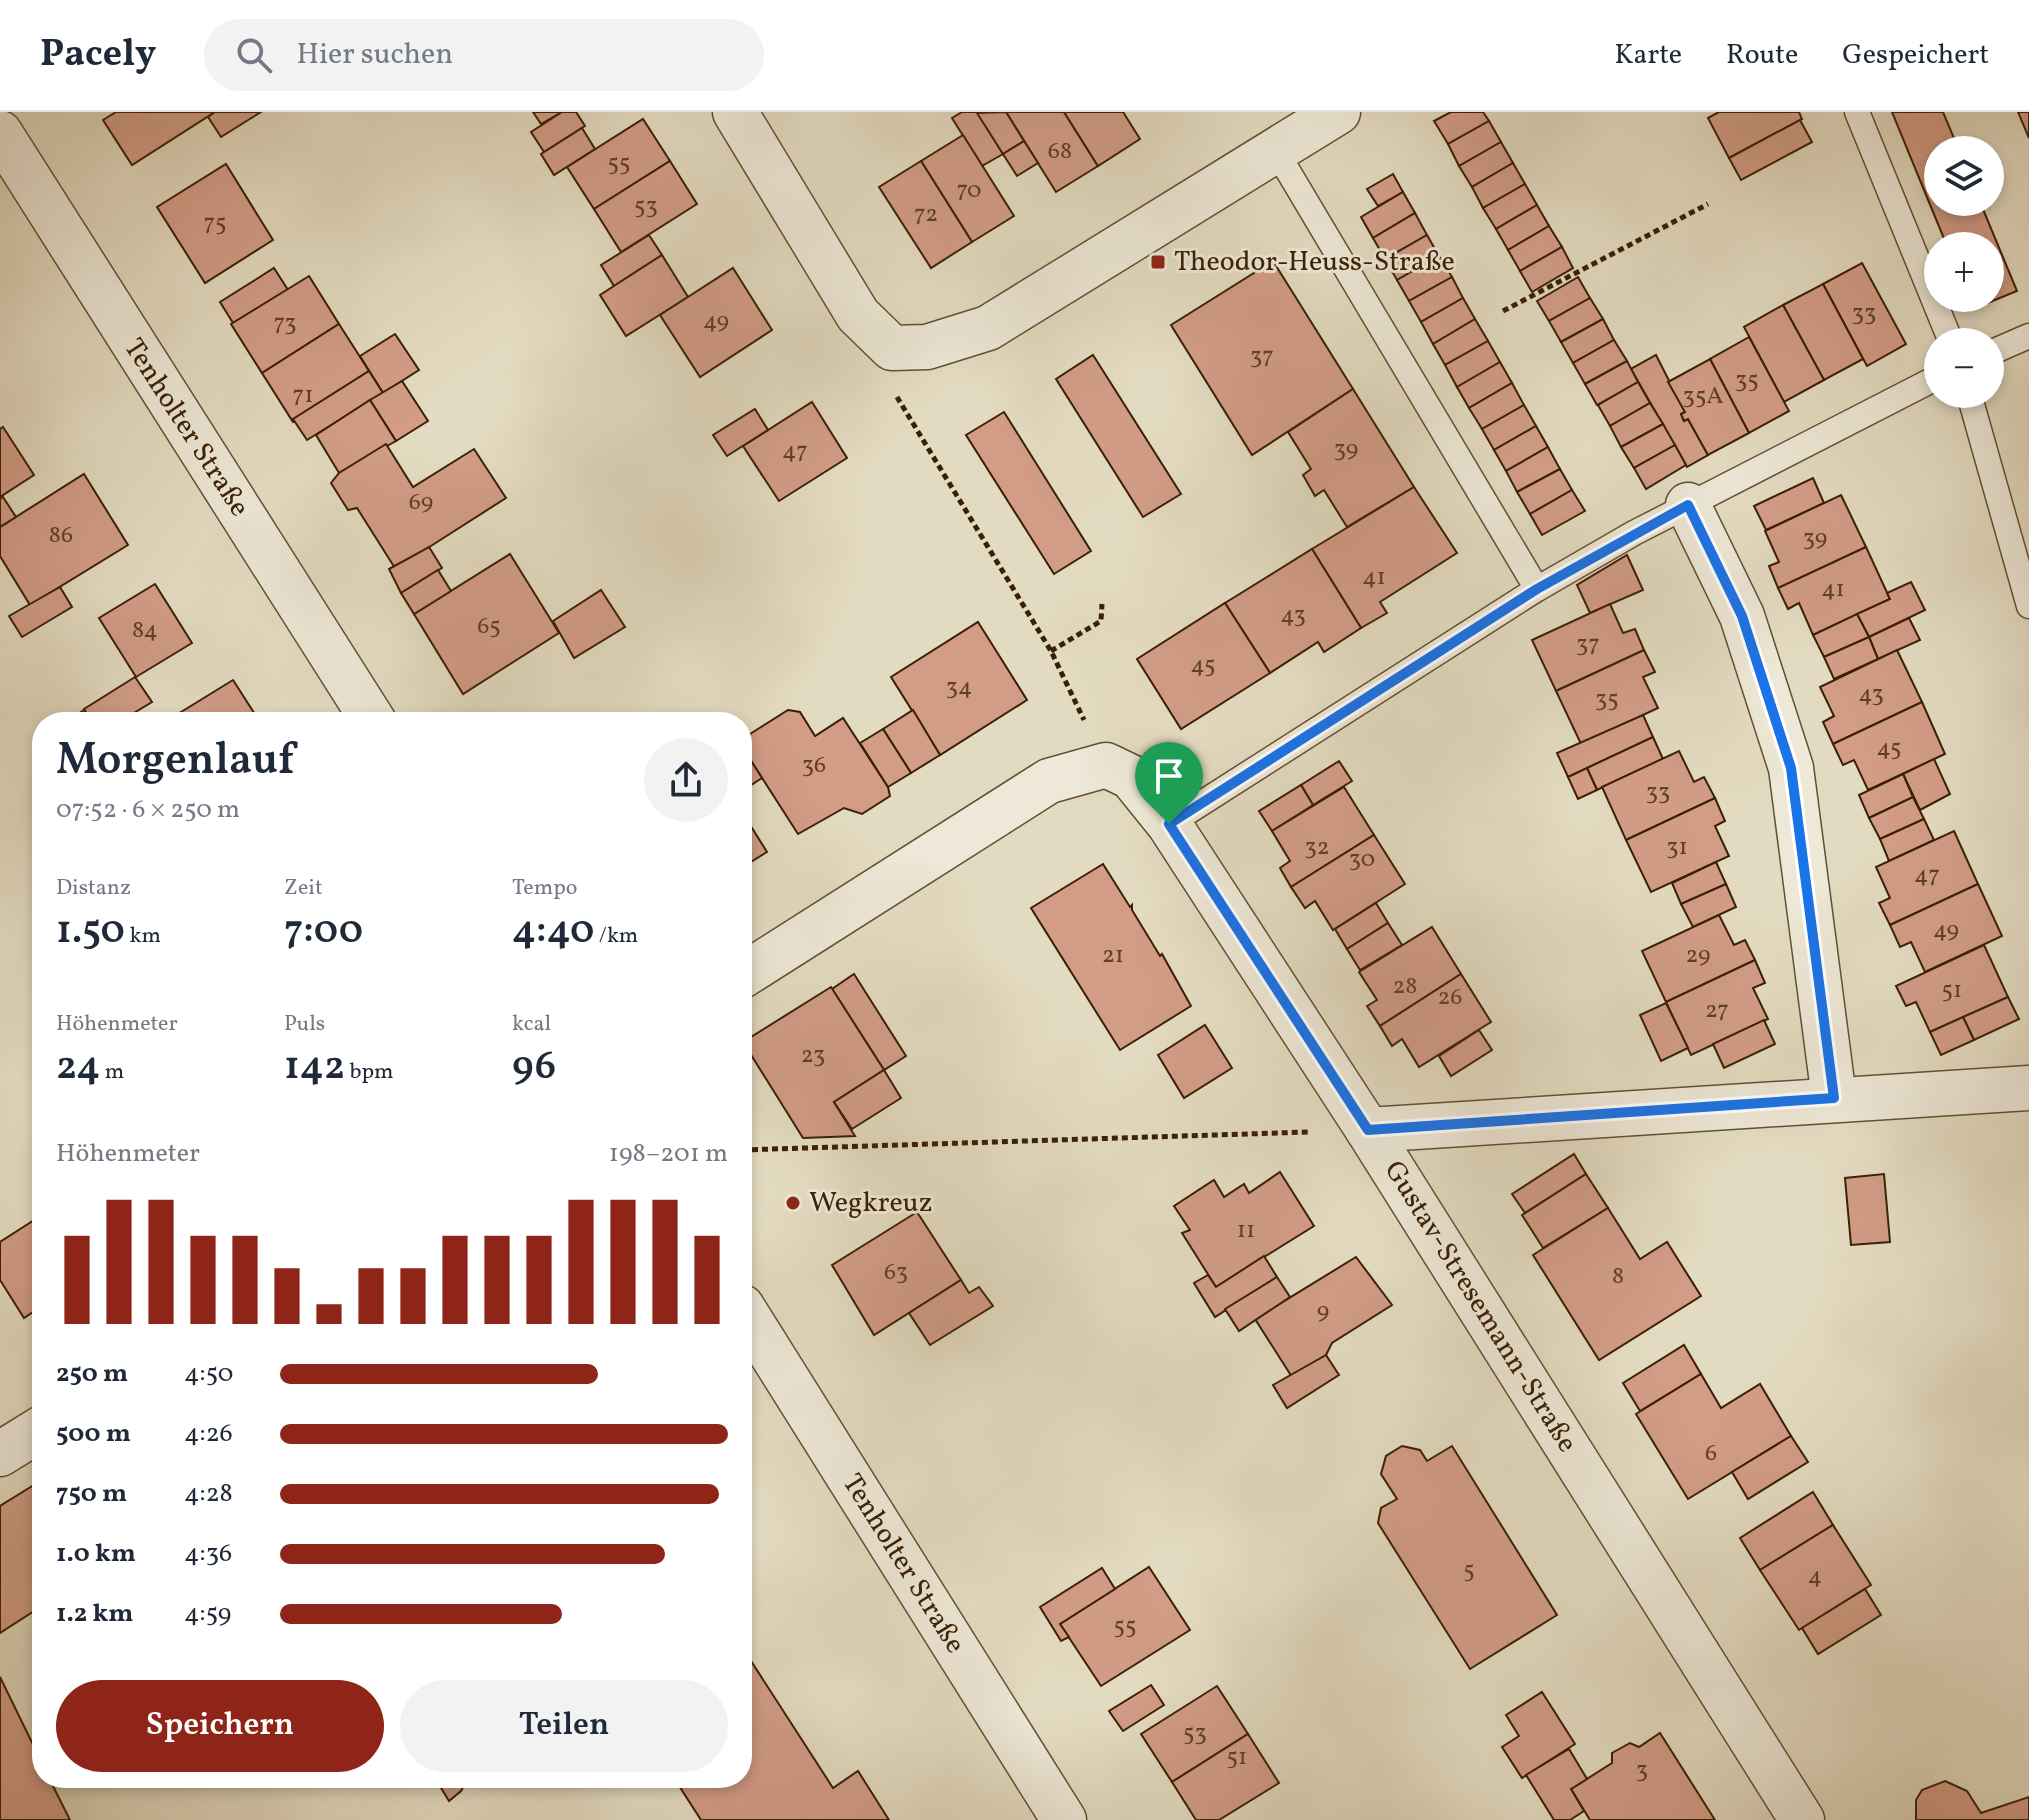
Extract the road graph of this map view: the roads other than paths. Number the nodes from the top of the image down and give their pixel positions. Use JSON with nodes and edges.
{"nodes":[{"id":1,"x":735,"y":112,"type":"edge"},
{"id":2,"x":1338,"y":112,"type":"edge"},
{"id":3,"x":1857,"y":112,"type":"edge"},
{"id":4,"x":0,"y":133,"type":"edge"},
{"id":5,"x":1276,"y":151,"type":"junction"},
{"id":6,"x":1945,"y":328,"type":"edge"},
{"id":7,"x":2029,"y":336,"type":"edge"},
{"id":8,"x":2004,"y":347,"type":"edge"},
{"id":9,"x":1924,"y":384,"type":"edge"},
{"id":10,"x":1973,"y":408,"type":"edge"},
{"id":11,"x":1688,"y":505,"type":"junction"},
{"id":12,"x":1537,"y":589,"type":"junction"},
{"id":13,"x":2029,"y":606,"type":"edge"},
{"id":14,"x":368,"y":712,"type":"edge"},
{"id":15,"x":1169,"y":824,"type":"junction"},
{"id":16,"x":752,"y":970,"type":"edge"},
{"id":17,"x":2029,"y":1088,"type":"edge"},
{"id":18,"x":1834,"y":1098,"type":"junction"},
{"id":19,"x":1368,"y":1130,"type":"junction"},
{"id":20,"x":752,"y":1323,"type":"edge"},
{"id":21,"x":32,"y":1434,"type":"edge"},
{"id":22,"x":0,"y":1454,"type":"edge"},
{"id":23,"x":1064,"y":1820,"type":"edge"},
{"id":24,"x":1802,"y":1820,"type":"edge"}],
"edges":[{"from":1,"to":5,"type":"street"},
{"from":2,"to":5,"type":"street"},
{"from":3,"to":6,"type":"lane"},
{"from":4,"to":14,"type":"street","name":"Tenholter Straße"},
{"from":5,"to":12,"type":"lane"},
{"from":7,"to":8,"type":"lane"},
{"from":9,"to":11,"type":"lane"},
{"from":10,"to":13,"type":"lane"},
{"from":11,"to":12,"type":"lane"},
{"from":11,"to":18,"type":"street"},
{"from":12,"to":15,"type":"lane"},
{"from":15,"to":16,"type":"street","name":"Gustav-Stresemann-Straße"},
{"from":15,"to":19,"type":"street","name":"Gustav-Stresemann-Straße"},
{"from":17,"to":18,"type":"street"},
{"from":18,"to":19,"type":"street"},
{"from":19,"to":24,"type":"street","name":"Gustav-Stresemann-Straße"},
{"from":20,"to":23,"type":"street","name":"Tenholter Straße"},
{"from":21,"to":22,"type":"street"}]}
